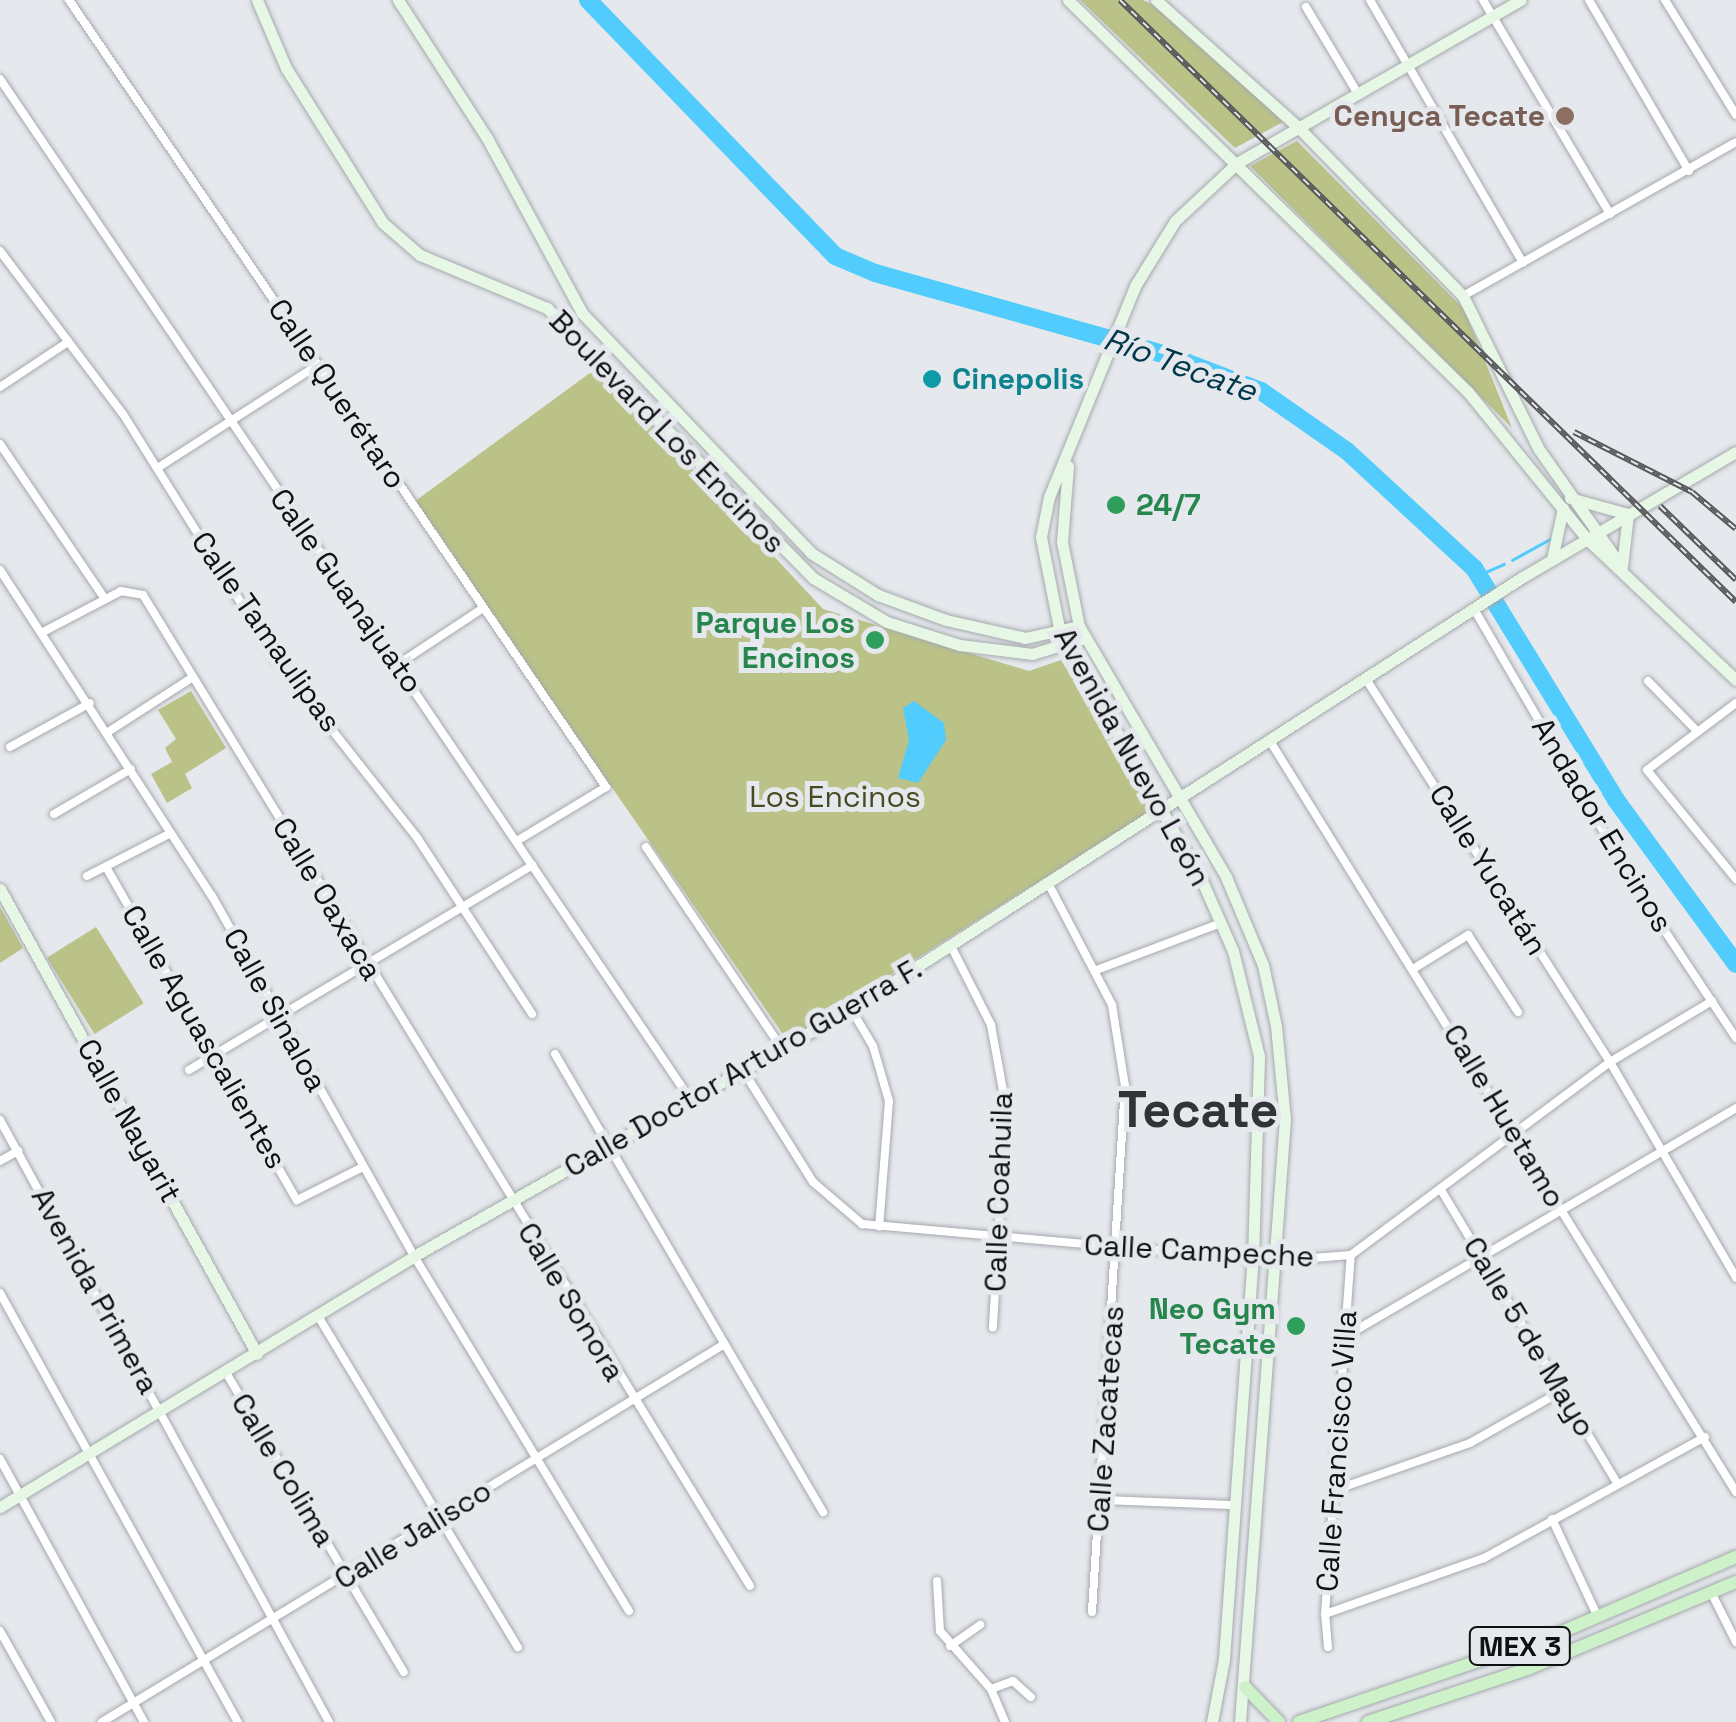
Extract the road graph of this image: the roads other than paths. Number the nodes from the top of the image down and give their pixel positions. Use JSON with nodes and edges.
{"nodes":[{"id":1,"x":69,"y":0,"type":"edge"},
{"id":2,"x":257,"y":0,"type":"edge"},
{"id":3,"x":398,"y":0,"type":"edge"},
{"id":4,"x":1068,"y":0,"type":"edge"},
{"id":5,"x":1176,"y":0,"type":"edge"},
{"id":6,"x":1370,"y":0,"type":"edge"},
{"id":7,"x":1483,"y":0,"type":"edge"},
{"id":8,"x":1521,"y":0,"type":"edge"},
{"id":9,"x":1588,"y":0,"type":"edge"},
{"id":10,"x":1665,"y":0,"type":"edge"},
{"id":11,"x":1160,"y":4,"type":"edge"},
{"id":12,"x":1306,"y":7,"type":"dead end"},
{"id":13,"x":1493,"y":16,"type":"junction"},
{"id":14,"x":1408,"y":66,"type":"junction"},
{"id":15,"x":0,"y":79,"type":"edge"},
{"id":16,"x":1358,"y":94,"type":"junction"},
{"id":17,"x":11,"y":95,"type":"junction"},
{"id":18,"x":0,"y":102,"type":"edge"},
{"id":19,"x":1736,"y":114,"type":"edge"},
{"id":20,"x":1298,"y":127,"type":"junction"},
{"id":21,"x":1736,"y":142,"type":"edge"},
{"id":22,"x":1237,"y":163,"type":"junction"},
{"id":23,"x":1690,"y":171,"type":"junction"},
{"id":24,"x":1610,"y":214,"type":"junction"},
{"id":25,"x":0,"y":251,"type":"edge"},
{"id":26,"x":1523,"y":263,"type":"junction"},
{"id":27,"x":1463,"y":296,"type":"junction"},
{"id":28,"x":68,"y":342,"type":"junction"},
{"id":29,"x":318,"y":365,"type":"junction"},
{"id":30,"x":0,"y":388,"type":"edge"},
{"id":31,"x":229,"y":421,"type":"junction"},
{"id":32,"x":0,"y":444,"type":"edge"},
{"id":33,"x":1070,"y":452,"type":"junction"},
{"id":34,"x":1736,"y":452,"type":"edge"},
{"id":35,"x":159,"y":467,"type":"junction"},
{"id":36,"x":758,"y":502,"type":"junction"},
{"id":37,"x":1567,"y":503,"type":"junction"},
{"id":38,"x":744,"y":514,"type":"junction"},
{"id":39,"x":1628,"y":514,"type":"junction"},
{"id":40,"x":1591,"y":536,"type":"junction"},
{"id":41,"x":1552,"y":559,"type":"junction"},
{"id":42,"x":1622,"y":567,"type":"junction"},
{"id":43,"x":0,"y":570,"type":"edge"},
{"id":44,"x":1634,"y":582,"type":"junction"},
{"id":45,"x":105,"y":599,"type":"junction"},
{"id":46,"x":483,"y":608,"type":"junction"},
{"id":47,"x":1474,"y":609,"type":"junction"},
{"id":48,"x":43,"y":632,"type":"junction"},
{"id":49,"x":1081,"y":632,"type":"junction"},
{"id":50,"x":1060,"y":634,"type":"junction"},
{"id":51,"x":1065,"y":646,"type":"junction"},
{"id":52,"x":397,"y":665,"type":"junction"},
{"id":53,"x":194,"y":677,"type":"junction"},
{"id":54,"x":1366,"y":679,"type":"junction"},
{"id":55,"x":1736,"y":680,"type":"edge"},
{"id":56,"x":1648,"y":681,"type":"dead end"},
{"id":57,"x":90,"y":703,"type":"junction"},
{"id":58,"x":1736,"y":704,"type":"edge"},
{"id":59,"x":1698,"y":731,"type":"junction"},
{"id":60,"x":108,"y":732,"type":"junction"},
{"id":61,"x":1270,"y":741,"type":"junction"},
{"id":62,"x":10,"y":747,"type":"dead end"},
{"id":63,"x":131,"y":769,"type":"junction"},
{"id":64,"x":1179,"y":798,"type":"junction"},
{"id":65,"x":1160,"y":810,"type":"junction"},
{"id":66,"x":54,"y":814,"type":"dead end"},
{"id":67,"x":171,"y":833,"type":"junction"},
{"id":68,"x":518,"y":842,"type":"junction"},
{"id":69,"x":646,"y":847,"type":"dead end"},
{"id":70,"x":533,"y":865,"type":"junction"},
{"id":71,"x":106,"y":867,"type":"junction"},
{"id":72,"x":87,"y":876,"type":"dead end"},
{"id":73,"x":1736,"y":879,"type":"edge"},
{"id":74,"x":1048,"y":883,"type":"junction"},
{"id":75,"x":0,"y":889,"type":"edge"},
{"id":76,"x":462,"y":909,"type":"junction"},
{"id":77,"x":1222,"y":922,"type":"junction"},
{"id":78,"x":951,"y":946,"type":"junction"},
{"id":79,"x":366,"y":965,"type":"junction"},
{"id":80,"x":1414,"y":968,"type":"junction"},
{"id":81,"x":1099,"y":969,"type":"junction"},
{"id":82,"x":1712,"y":1001,"type":"junction"},
{"id":83,"x":851,"y":1009,"type":"junction"},
{"id":84,"x":1518,"y":1012,"type":"dead end"},
{"id":85,"x":532,"y":1014,"type":"dead end"},
{"id":86,"x":278,"y":1018,"type":"junction"},
{"id":87,"x":1736,"y":1038,"type":"edge"},
{"id":88,"x":782,"y":1049,"type":"junction"},
{"id":89,"x":554,"y":1054,"type":"dead end"},
{"id":90,"x":216,"y":1055,"type":"junction"},
{"id":91,"x":1610,"y":1062,"type":"junction"},
{"id":92,"x":190,"y":1070,"type":"dead end"},
{"id":93,"x":744,"y":1072,"type":"junction"},
{"id":94,"x":692,"y":1102,"type":"junction"},
{"id":95,"x":1736,"y":1108,"type":"edge"},
{"id":96,"x":0,"y":1120,"type":"edge"},
{"id":97,"x":1513,"y":1131,"type":"junction"},
{"id":98,"x":608,"y":1148,"type":"junction"},
{"id":99,"x":1662,"y":1149,"type":"junction"},
{"id":100,"x":18,"y":1151,"type":"junction"},
{"id":101,"x":0,"y":1161,"type":"edge"},
{"id":102,"x":363,"y":1167,"type":"junction"},
{"id":103,"x":1441,"y":1190,"type":"junction"},
{"id":104,"x":510,"y":1202,"type":"junction"},
{"id":105,"x":1559,"y":1207,"type":"junction"},
{"id":106,"x":880,"y":1226,"type":"junction"},
{"id":107,"x":1000,"y":1239,"type":"junction"},
{"id":108,"x":1118,"y":1250,"type":"junction"},
{"id":109,"x":1351,"y":1255,"type":"junction"},
{"id":110,"x":414,"y":1256,"type":"junction"},
{"id":111,"x":1480,"y":1256,"type":"junction"},
{"id":112,"x":1252,"y":1259,"type":"junction"},
{"id":113,"x":1275,"y":1261,"type":"junction"},
{"id":114,"x":1736,"y":1278,"type":"edge"},
{"id":115,"x":0,"y":1292,"type":"edge"},
{"id":116,"x":318,"y":1316,"type":"junction"},
{"id":117,"x":993,"y":1328,"type":"dead end"},
{"id":118,"x":1346,"y":1336,"type":"junction"},
{"id":119,"x":723,"y":1345,"type":"junction"},
{"id":120,"x":257,"y":1354,"type":"junction"},
{"id":121,"x":225,"y":1371,"type":"junction"},
{"id":122,"x":1562,"y":1392,"type":"junction"},
{"id":123,"x":632,"y":1402,"type":"junction"},
{"id":124,"x":160,"y":1410,"type":"junction"},
{"id":125,"x":1704,"y":1438,"type":"junction"},
{"id":126,"x":90,"y":1456,"type":"junction"},
{"id":127,"x":537,"y":1458,"type":"junction"},
{"id":128,"x":0,"y":1459,"type":"edge"},
{"id":129,"x":1618,"y":1484,"type":"junction"},
{"id":130,"x":1335,"y":1490,"type":"junction"},
{"id":131,"x":1736,"y":1492,"type":"edge"},
{"id":132,"x":20,"y":1496,"type":"junction"},
{"id":133,"x":1102,"y":1500,"type":"junction"},
{"id":134,"x":1233,"y":1505,"type":"junction"},
{"id":135,"x":0,"y":1507,"type":"edge"},
{"id":136,"x":822,"y":1512,"type":"dead end"},
{"id":137,"x":438,"y":1518,"type":"junction"},
{"id":138,"x":1552,"y":1519,"type":"junction"},
{"id":139,"x":1736,"y":1558,"type":"edge"},
{"id":140,"x":346,"y":1576,"type":"junction"},
{"id":141,"x":937,"y":1582,"type":"dead end"},
{"id":142,"x":1736,"y":1582,"type":"edge"},
{"id":143,"x":750,"y":1586,"type":"dead end"},
{"id":144,"x":1712,"y":1594,"type":"junction"},
{"id":145,"x":629,"y":1610,"type":"dead end"},
{"id":146,"x":1092,"y":1612,"type":"dead end"},
{"id":147,"x":1324,"y":1614,"type":"junction"},
{"id":148,"x":1598,"y":1617,"type":"junction"},
{"id":149,"x":276,"y":1622,"type":"junction"},
{"id":150,"x":980,"y":1625,"type":"dead end"},
{"id":151,"x":0,"y":1632,"type":"edge"},
{"id":152,"x":1557,"y":1634,"type":"junction"},
{"id":153,"x":1736,"y":1642,"type":"edge"},
{"id":154,"x":950,"y":1646,"type":"junction"},
{"id":155,"x":518,"y":1647,"type":"dead end"},
{"id":156,"x":1328,"y":1647,"type":"dead end"},
{"id":157,"x":204,"y":1664,"type":"junction"},
{"id":158,"x":1530,"y":1668,"type":"junction"},
{"id":159,"x":404,"y":1672,"type":"dead end"},
{"id":160,"x":1244,"y":1686,"type":"junction"},
{"id":161,"x":990,"y":1689,"type":"junction"},
{"id":162,"x":1032,"y":1698,"type":"dead end"},
{"id":163,"x":133,"y":1702,"type":"junction"},
{"id":164,"x":51,"y":1722,"type":"edge"},
{"id":165,"x":102,"y":1722,"type":"edge"},
{"id":166,"x":144,"y":1722,"type":"edge"},
{"id":167,"x":238,"y":1722,"type":"edge"},
{"id":168,"x":330,"y":1722,"type":"edge"},
{"id":169,"x":1004,"y":1722,"type":"edge"},
{"id":170,"x":1212,"y":1722,"type":"edge"},
{"id":171,"x":1240,"y":1722,"type":"edge"},
{"id":172,"x":1278,"y":1722,"type":"edge"},
{"id":173,"x":1299,"y":1722,"type":"edge"},
{"id":174,"x":1369,"y":1722,"type":"edge"}],
"edges":[{"from":1,"to":29,"type":"street","name":"Calle Querétaro"},
{"from":2,"to":38,"type":"main road","name":"Boulevard Los Encinos"},
{"from":3,"to":36,"type":"main road","name":"Boulevard Los Encinos"},
{"from":4,"to":22,"type":"main road"},
{"from":5,"to":11,"type":"street"},
{"from":6,"to":14,"type":"street"},
{"from":7,"to":13,"type":"street"},
{"from":8,"to":13,"type":"main road"},
{"from":9,"to":23,"type":"street"},
{"from":10,"to":19,"type":"street"},
{"from":11,"to":20,"type":"main road"},
{"from":12,"to":16,"type":"street"},
{"from":13,"to":14,"type":"main road"},
{"from":13,"to":24,"type":"street"},
{"from":14,"to":16,"type":"main road"},
{"from":14,"to":26,"type":"street"},
{"from":15,"to":17,"type":"street","name":"Calle Guanajuato"},
{"from":16,"to":20,"type":"main road"},
{"from":17,"to":18,"type":"street"},
{"from":17,"to":31,"type":"street","name":"Calle Guanajuato"},
{"from":20,"to":22,"type":"main road"},
{"from":20,"to":27,"type":"main road"},
{"from":21,"to":23,"type":"street"},
{"from":22,"to":33,"type":"main road"},
{"from":22,"to":37,"type":"main road"},
{"from":23,"to":24,"type":"street"},
{"from":24,"to":26,"type":"street"},
{"from":25,"to":28,"type":"street","name":"Calle Tamaulipas"},
{"from":26,"to":27,"type":"street"},
{"from":27,"to":37,"type":"main road"},
{"from":28,"to":30,"type":"street"},
{"from":28,"to":35,"type":"street","name":"Calle Tamaulipas"},
{"from":29,"to":31,"type":"street"},
{"from":29,"to":46,"type":"street","name":"Calle Querétaro"},
{"from":31,"to":35,"type":"street"},
{"from":31,"to":52,"type":"street","name":"Calle Guanajuato"},
{"from":32,"to":45,"type":"street"},
{"from":33,"to":49,"type":"main road","name":"Avenida Nuevo León"},
{"from":33,"to":50,"type":"main road","name":"Avenida Nuevo León"},
{"from":34,"to":39,"type":"main road","name":"Calle Doctor Arturo Guerra F."},
{"from":35,"to":76,"type":"street","name":"Calle Tamaulipas"},
{"from":36,"to":38,"type":"main road"},
{"from":36,"to":50,"type":"main road","name":"Boulevard Los Encinos"},
{"from":37,"to":39,"type":"main road"},
{"from":37,"to":40,"type":"main road"},
{"from":37,"to":41,"type":"main road"},
{"from":38,"to":51,"type":"main road","name":"Boulevard Los Encinos"},
{"from":39,"to":40,"type":"main road","name":"Calle Doctor Arturo Guerra F."},
{"from":39,"to":42,"type":"main road"},
{"from":40,"to":41,"type":"main road","name":"Calle Doctor Arturo Guerra F."},
{"from":40,"to":42,"type":"main road"},
{"from":40,"to":44,"type":"main road"},
{"from":41,"to":47,"type":"main road","name":"Calle Doctor Arturo Guerra F."},
{"from":42,"to":44,"type":"main road"},
{"from":43,"to":48,"type":"street","name":"Calle Sinaloa"},
{"from":44,"to":55,"type":"main road"},
{"from":45,"to":48,"type":"street"},
{"from":45,"to":53,"type":"street","name":"Calle Oaxaca"},
{"from":46,"to":52,"type":"street"},
{"from":46,"to":68,"type":"street","name":"Calle Querétaro"},
{"from":47,"to":54,"type":"main road","name":"Calle Doctor Arturo Guerra F."},
{"from":47,"to":82,"type":"street","name":"Andador Encinos"},
{"from":48,"to":57,"type":"street","name":"Calle Sinaloa"},
{"from":49,"to":50,"type":"main road","name":"Boulevard Los Encinos"},
{"from":49,"to":51,"type":"main road","name":"Boulevard Los Encinos"},
{"from":49,"to":64,"type":"main road","name":"Avenida Nuevo León"},
{"from":50,"to":51,"type":"main road","name":"Avenida Nuevo León"},
{"from":51,"to":65,"type":"main road","name":"Avenida Nuevo León"},
{"from":52,"to":68,"type":"street","name":"Calle Guanajuato"},
{"from":53,"to":60,"type":"street"},
{"from":53,"to":79,"type":"street","name":"Calle Oaxaca"},
{"from":54,"to":61,"type":"main road","name":"Calle Doctor Arturo Guerra F."},
{"from":54,"to":91,"type":"street","name":"Calle Yucatán"},
{"from":56,"to":59,"type":"street"},
{"from":57,"to":60,"type":"street","name":"Calle Sinaloa"},
{"from":57,"to":62,"type":"street"},
{"from":58,"to":59,"type":"street"},
{"from":59,"to":73,"type":"street"},
{"from":60,"to":63,"type":"street","name":"Calle Sinaloa"},
{"from":61,"to":64,"type":"main road","name":"Calle Doctor Arturo Guerra F."},
{"from":61,"to":80,"type":"street","name":"Calle Huetamo"},
{"from":63,"to":66,"type":"street"},
{"from":63,"to":67,"type":"street","name":"Calle Sinaloa"},
{"from":64,"to":65,"type":"main road","name":"Calle Doctor Arturo Guerra F."},
{"from":64,"to":113,"type":"main road","name":"Avenida Nuevo León"},
{"from":65,"to":74,"type":"main road","name":"Calle Doctor Arturo Guerra F."},
{"from":65,"to":77,"type":"main road","name":"Avenida Nuevo León"},
{"from":67,"to":71,"type":"street"},
{"from":67,"to":86,"type":"street","name":"Calle Sinaloa"},
{"from":68,"to":70,"type":"street","name":"Calle Guanajuato"},
{"from":69,"to":88,"type":"street"},
{"from":70,"to":76,"type":"street"},
{"from":70,"to":94,"type":"street","name":"Calle Guanajuato"},
{"from":71,"to":72,"type":"street"},
{"from":71,"to":90,"type":"street","name":"Calle Aguascalientes"},
{"from":74,"to":78,"type":"main road","name":"Calle Doctor Arturo Guerra F."},
{"from":74,"to":81,"type":"street","name":"Calle Zacatecas"},
{"from":75,"to":120,"type":"main road","name":"Calle Nayarit"},
{"from":76,"to":79,"type":"street"},
{"from":76,"to":85,"type":"street","name":"Calle Tamaulipas"},
{"from":77,"to":81,"type":"street"},
{"from":77,"to":112,"type":"main road","name":"Avenida Nuevo León"},
{"from":78,"to":83,"type":"main road","name":"Calle Doctor Arturo Guerra F."},
{"from":78,"to":107,"type":"street","name":"Calle Coahuila"},
{"from":79,"to":86,"type":"street"},
{"from":79,"to":104,"type":"street","name":"Calle Oaxaca"},
{"from":80,"to":84,"type":"street"},
{"from":80,"to":97,"type":"street","name":"Calle Huetamo"},
{"from":81,"to":108,"type":"street","name":"Calle Zacatecas"},
{"from":82,"to":87,"type":"street","name":"Andador Encinos"},
{"from":82,"to":91,"type":"street","name":"Calle Campeche"},
{"from":83,"to":88,"type":"main road","name":"Calle Doctor Arturo Guerra F."},
{"from":83,"to":106,"type":"street"},
{"from":86,"to":90,"type":"street"},
{"from":86,"to":102,"type":"street","name":"Calle Sinaloa"},
{"from":88,"to":93,"type":"main road","name":"Calle Doctor Arturo Guerra F."},
{"from":89,"to":98,"type":"street"},
{"from":90,"to":92,"type":"street"},
{"from":90,"to":102,"type":"street","name":"Calle Aguascalientes"},
{"from":91,"to":97,"type":"street","name":"Calle Campeche"},
{"from":91,"to":99,"type":"street","name":"Calle Yucatán"},
{"from":93,"to":94,"type":"main road","name":"Calle Doctor Arturo Guerra F."},
{"from":93,"to":106,"type":"street","name":"Calle Campeche"},
{"from":94,"to":98,"type":"main road","name":"Calle Doctor Arturo Guerra F."},
{"from":95,"to":99,"type":"street"},
{"from":96,"to":100,"type":"street","name":"Avenida Primera"},
{"from":97,"to":103,"type":"street","name":"Calle Campeche"},
{"from":97,"to":105,"type":"street","name":"Calle Huetamo"},
{"from":98,"to":104,"type":"main road","name":"Calle Doctor Arturo Guerra F."},
{"from":98,"to":119,"type":"street"},
{"from":99,"to":105,"type":"street"},
{"from":99,"to":114,"type":"street","name":"Calle Yucatán"},
{"from":100,"to":101,"type":"street"},
{"from":100,"to":124,"type":"street","name":"Avenida Primera"},
{"from":102,"to":110,"type":"street","name":"Calle Sinaloa"},
{"from":103,"to":109,"type":"street","name":"Calle Campeche"},
{"from":103,"to":111,"type":"street","name":"Calle 5 de Mayo"},
{"from":104,"to":110,"type":"main road","name":"Calle Doctor Arturo Guerra F."},
{"from":104,"to":123,"type":"street","name":"Calle Sonora"},
{"from":105,"to":111,"type":"street"},
{"from":105,"to":125,"type":"street","name":"Calle Huetamo"},
{"from":106,"to":107,"type":"street","name":"Calle Campeche"},
{"from":107,"to":108,"type":"street","name":"Calle Campeche"},
{"from":107,"to":117,"type":"street","name":"Calle Coahuila"},
{"from":108,"to":112,"type":"street","name":"Calle Campeche"},
{"from":108,"to":133,"type":"street","name":"Calle Zacatecas"},
{"from":109,"to":113,"type":"street","name":"Calle Campeche"},
{"from":109,"to":118,"type":"street","name":"Calle Francisco Villa"},
{"from":110,"to":116,"type":"main road","name":"Calle Doctor Arturo Guerra F."},
{"from":110,"to":127,"type":"street","name":"Calle Sinaloa"},
{"from":111,"to":118,"type":"street"},
{"from":111,"to":122,"type":"street","name":"Calle 5 de Mayo"},
{"from":112,"to":113,"type":"street","name":"Calle Campeche"},
{"from":112,"to":134,"type":"main road","name":"Avenida Nuevo León"},
{"from":113,"to":160,"type":"main road","name":"Avenida Nuevo León"},
{"from":115,"to":126,"type":"street"},
{"from":116,"to":120,"type":"main road","name":"Calle Doctor Arturo Guerra F."},
{"from":116,"to":137,"type":"street"},
{"from":118,"to":130,"type":"street","name":"Calle Francisco Villa"},
{"from":119,"to":123,"type":"street","name":"Calle Jalisco"},
{"from":119,"to":136,"type":"street"},
{"from":120,"to":121,"type":"main road","name":"Calle Doctor Arturo Guerra F."},
{"from":121,"to":124,"type":"main road","name":"Calle Doctor Arturo Guerra F."},
{"from":121,"to":140,"type":"street","name":"Calle Colima"},
{"from":122,"to":129,"type":"street","name":"Calle 5 de Mayo"},
{"from":122,"to":130,"type":"street"},
{"from":123,"to":127,"type":"street","name":"Calle Jalisco"},
{"from":123,"to":143,"type":"street","name":"Calle Sonora"},
{"from":124,"to":126,"type":"main road","name":"Calle Doctor Arturo Guerra F."},
{"from":124,"to":149,"type":"street","name":"Avenida Primera"},
{"from":125,"to":129,"type":"street"},
{"from":125,"to":131,"type":"street","name":"Calle Huetamo"},
{"from":126,"to":132,"type":"main road","name":"Calle Doctor Arturo Guerra F."},
{"from":126,"to":157,"type":"street"},
{"from":127,"to":137,"type":"street","name":"Calle Jalisco"},
{"from":127,"to":145,"type":"street","name":"Calle Sinaloa"},
{"from":128,"to":132,"type":"street"},
{"from":129,"to":138,"type":"street"},
{"from":130,"to":147,"type":"street","name":"Calle Francisco Villa"},
{"from":132,"to":135,"type":"main road","name":"Calle Doctor Arturo Guerra F."},
{"from":132,"to":163,"type":"street"},
{"from":133,"to":134,"type":"street"},
{"from":133,"to":146,"type":"street","name":"Calle Zacatecas"},
{"from":134,"to":170,"type":"main road","name":"Avenida Nuevo León"},
{"from":137,"to":140,"type":"street","name":"Calle Jalisco"},
{"from":137,"to":155,"type":"street"},
{"from":138,"to":147,"type":"street"},
{"from":138,"to":148,"type":"street"},
{"from":139,"to":148,"type":"main road","number":"MEX 3"},
{"from":140,"to":149,"type":"street","name":"Calle Jalisco"},
{"from":140,"to":159,"type":"street","name":"Calle Colima"},
{"from":141,"to":154,"type":"street"},
{"from":142,"to":144,"type":"main road","number":"MEX 3"},
{"from":144,"to":153,"type":"street"},
{"from":144,"to":158,"type":"main road","number":"MEX 3"},
{"from":147,"to":156,"type":"street","name":"Calle Francisco Villa"},
{"from":148,"to":152,"type":"main road","number":"MEX 3"},
{"from":149,"to":157,"type":"street","name":"Calle Jalisco"},
{"from":149,"to":168,"type":"street","name":"Avenida Primera"},
{"from":150,"to":154,"type":"street"},
{"from":151,"to":164,"type":"street"},
{"from":152,"to":158,"type":"main road"},
{"from":152,"to":173,"type":"main road","number":"MEX 3"},
{"from":154,"to":161,"type":"street"},
{"from":157,"to":163,"type":"street","name":"Calle Jalisco"},
{"from":157,"to":167,"type":"street"},
{"from":158,"to":174,"type":"main road","number":"MEX 3"},
{"from":160,"to":171,"type":"main road","name":"Avenida Nuevo León"},
{"from":160,"to":172,"type":"main road"},
{"from":161,"to":162,"type":"street"},
{"from":161,"to":169,"type":"street"},
{"from":163,"to":165,"type":"street","name":"Calle Jalisco"},
{"from":163,"to":166,"type":"street"}]}
